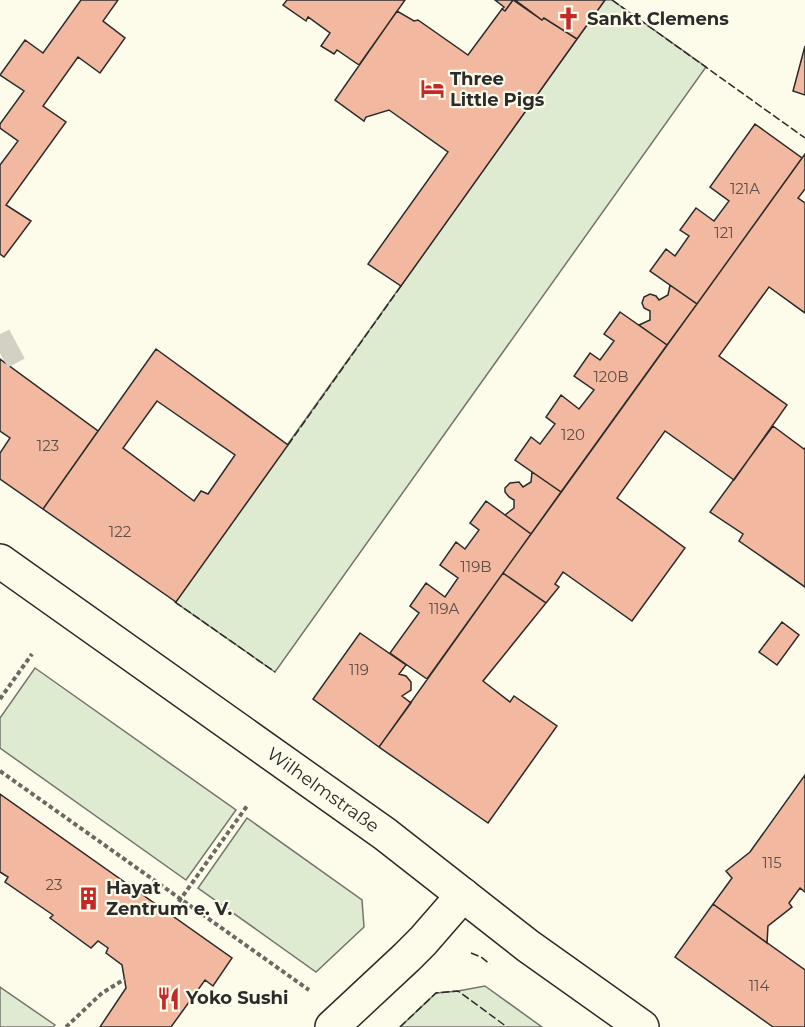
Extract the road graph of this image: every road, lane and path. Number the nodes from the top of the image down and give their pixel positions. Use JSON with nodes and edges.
{"nodes":[{"id":1,"x":0,"y":561,"type":"edge"},
{"id":2,"x":32,"y":654,"type":"dead end"},
{"id":3,"x":0,"y":699,"type":"edge"},
{"id":4,"x":0,"y":771,"type":"edge"},
{"id":5,"x":247,"y":806,"type":"dead end"},
{"id":6,"x":463,"y":895,"type":"junction"},
{"id":7,"x":181,"y":899,"type":"junction"},
{"id":8,"x":170,"y":915,"type":"dead end"},
{"id":9,"x":125,"y":979,"type":"dead end"},
{"id":10,"x":309,"y":990,"type":"dead end"},
{"id":11,"x":66,"y":1027,"type":"edge"},
{"id":12,"x":332,"y":1027,"type":"edge"},
{"id":13,"x":642,"y":1027,"type":"edge"}],
"edges":[{"from":1,"to":6,"type":"main road","name":"Wilhelmstraße"},
{"from":2,"to":3,"type":"path"},
{"from":4,"to":7,"type":"path"},
{"from":5,"to":7,"type":"path"},
{"from":6,"to":12,"type":"main road"},
{"from":6,"to":13,"type":"main road","name":"Wilhelmstraße"},
{"from":7,"to":8,"type":"path"},
{"from":7,"to":10,"type":"path"},
{"from":9,"to":11,"type":"path"}]}
